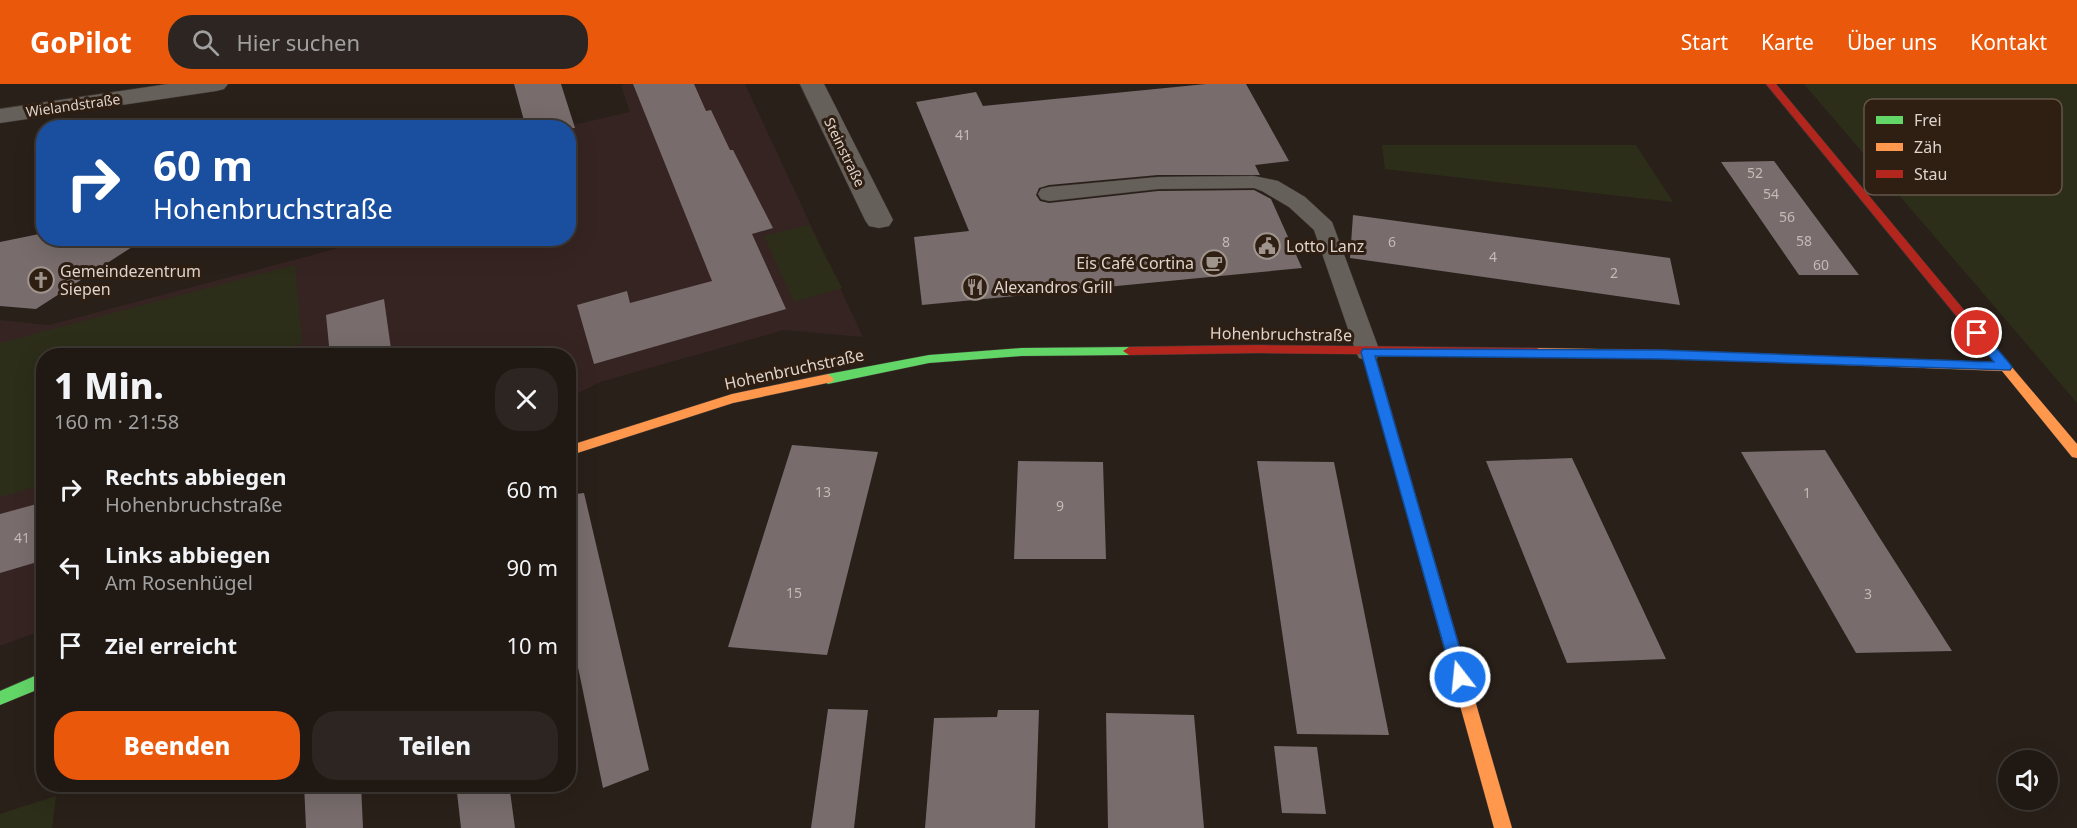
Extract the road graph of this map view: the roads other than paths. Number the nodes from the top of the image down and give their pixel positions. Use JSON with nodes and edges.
{"nodes":[{"id":1,"x":216,"y":84,"type":"edge"},
{"id":2,"x":812,"y":84,"type":"edge"},
{"id":3,"x":1771,"y":84,"type":"edge"},
{"id":4,"x":0,"y":116,"type":"edge"},
{"id":5,"x":1049,"y":194,"type":"dead end"},
{"id":6,"x":879,"y":220,"type":"dead end"},
{"id":7,"x":1368,"y":352,"type":"junction"},
{"id":8,"x":2006,"y":367,"type":"junction"},
{"id":9,"x":576,"y":448,"type":"edge"},
{"id":10,"x":2077,"y":453,"type":"edge"},
{"id":11,"x":36,"y":682,"type":"edge"},
{"id":12,"x":0,"y":698,"type":"edge"},
{"id":13,"x":1503,"y":828,"type":"edge"}],
"edges":[{"from":1,"to":4,"type":"street","name":"Wielandstraße"},
{"from":2,"to":6,"type":"street","name":"Steinstraße"},
{"from":3,"to":8,"type":"street"},
{"from":5,"to":7,"type":"lane"},
{"from":7,"to":8,"type":"street","name":"Hohenbruchstraße"},
{"from":7,"to":9,"type":"street","name":"Hohenbruchstraße"},
{"from":7,"to":13,"type":"street"},
{"from":8,"to":10,"type":"street"},
{"from":11,"to":12,"type":"street"}]}
